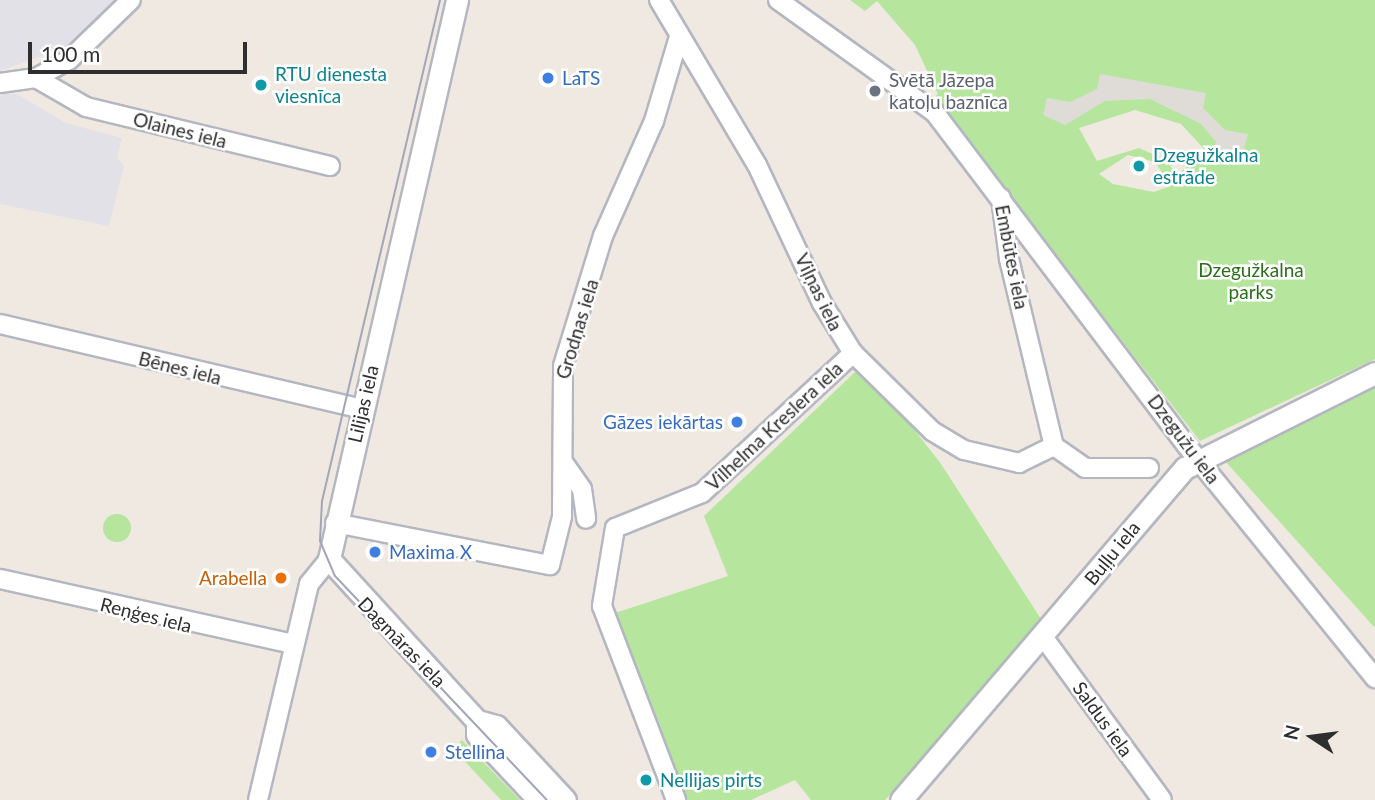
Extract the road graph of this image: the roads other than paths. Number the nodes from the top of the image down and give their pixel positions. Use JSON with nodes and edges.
{"nodes":[{"id":1,"x":131,"y":0,"type":"edge"},
{"id":2,"x":457,"y":0,"type":"edge"},
{"id":3,"x":659,"y":0,"type":"edge"},
{"id":4,"x":778,"y":0,"type":"edge"},
{"id":5,"x":678,"y":40,"type":"junction"},
{"id":6,"x":36,"y":78,"type":"junction"},
{"id":7,"x":0,"y":83,"type":"edge"},
{"id":8,"x":330,"y":166,"type":"dead end"},
{"id":9,"x":1000,"y":194,"type":"junction"},
{"id":10,"x":0,"y":324,"type":"edge"},
{"id":11,"x":853,"y":353,"type":"junction"},
{"id":12,"x":1375,"y":373,"type":"edge"},
{"id":13,"x":361,"y":409,"type":"junction"},
{"id":14,"x":1054,"y":446,"type":"junction"},
{"id":15,"x":1199,"y":460,"type":"junction"},
{"id":16,"x":563,"y":461,"type":"junction"},
{"id":17,"x":1149,"y":468,"type":"dead end"},
{"id":18,"x":562,"y":517,"type":"junction"},
{"id":19,"x":586,"y":519,"type":"junction"},
{"id":20,"x":335,"y":523,"type":"junction"},
{"id":21,"x":615,"y":528,"type":"junction"},
{"id":22,"x":330,"y":559,"type":"junction"},
{"id":23,"x":0,"y":579,"type":"edge"},
{"id":24,"x":1044,"y":638,"type":"junction"},
{"id":25,"x":294,"y":643,"type":"junction"},
{"id":26,"x":1375,"y":678,"type":"edge"},
{"id":27,"x":478,"y":721,"type":"junction"},
{"id":28,"x":258,"y":800,"type":"edge"},
{"id":29,"x":539,"y":800,"type":"edge"},
{"id":30,"x":565,"y":800,"type":"edge"},
{"id":31,"x":676,"y":800,"type":"edge"},
{"id":32,"x":901,"y":800,"type":"edge"},
{"id":33,"x":1162,"y":800,"type":"edge"}],
"edges":[{"from":1,"to":6,"type":"street"},
{"from":2,"to":13,"type":"street","name":"Lilijas iela"},
{"from":3,"to":5,"type":"street","name":"Viļņas iela"},
{"from":4,"to":9,"type":"street","name":"Embūtes iela"},
{"from":5,"to":11,"type":"street","name":"Viļņas iela"},
{"from":5,"to":16,"type":"street","name":"Grodņas iela"},
{"from":6,"to":7,"type":"street"},
{"from":6,"to":8,"type":"street","name":"Olaines iela"},
{"from":9,"to":14,"type":"street","name":"Embūtes iela"},
{"from":9,"to":15,"type":"street","name":"Dzegužu iela"},
{"from":10,"to":13,"type":"street","name":"Bēnes iela"},
{"from":11,"to":14,"type":"street","name":"Viļņas iela"},
{"from":11,"to":21,"type":"street","name":"Vilhelma Kreslera iela"},
{"from":12,"to":15,"type":"street","name":"Buļļu iela"},
{"from":13,"to":20,"type":"street","name":"Lilijas iela"},
{"from":14,"to":17,"type":"street"},
{"from":15,"to":24,"type":"street","name":"Buļļu iela"},
{"from":15,"to":26,"type":"street","name":"Dzegužu iela"},
{"from":16,"to":18,"type":"street","name":"Grodņas iela"},
{"from":16,"to":19,"type":"street"},
{"from":18,"to":19,"type":"street"},
{"from":18,"to":20,"type":"street","name":"Grodņas iela"},
{"from":19,"to":21,"type":"street"},
{"from":20,"to":22,"type":"street","name":"Lilijas iela"},
{"from":21,"to":31,"type":"street"},
{"from":22,"to":25,"type":"street"},
{"from":22,"to":27,"type":"street","name":"Dagmāras iela"},
{"from":23,"to":25,"type":"street","name":"Reņģes iela"},
{"from":24,"to":32,"type":"street","name":"Buļļu iela"},
{"from":24,"to":33,"type":"street","name":"Saldus iela"},
{"from":25,"to":28,"type":"street"},
{"from":27,"to":29,"type":"street","name":"Dagmāras iela"},
{"from":27,"to":30,"type":"street","name":"Dagmāras iela"}]}
